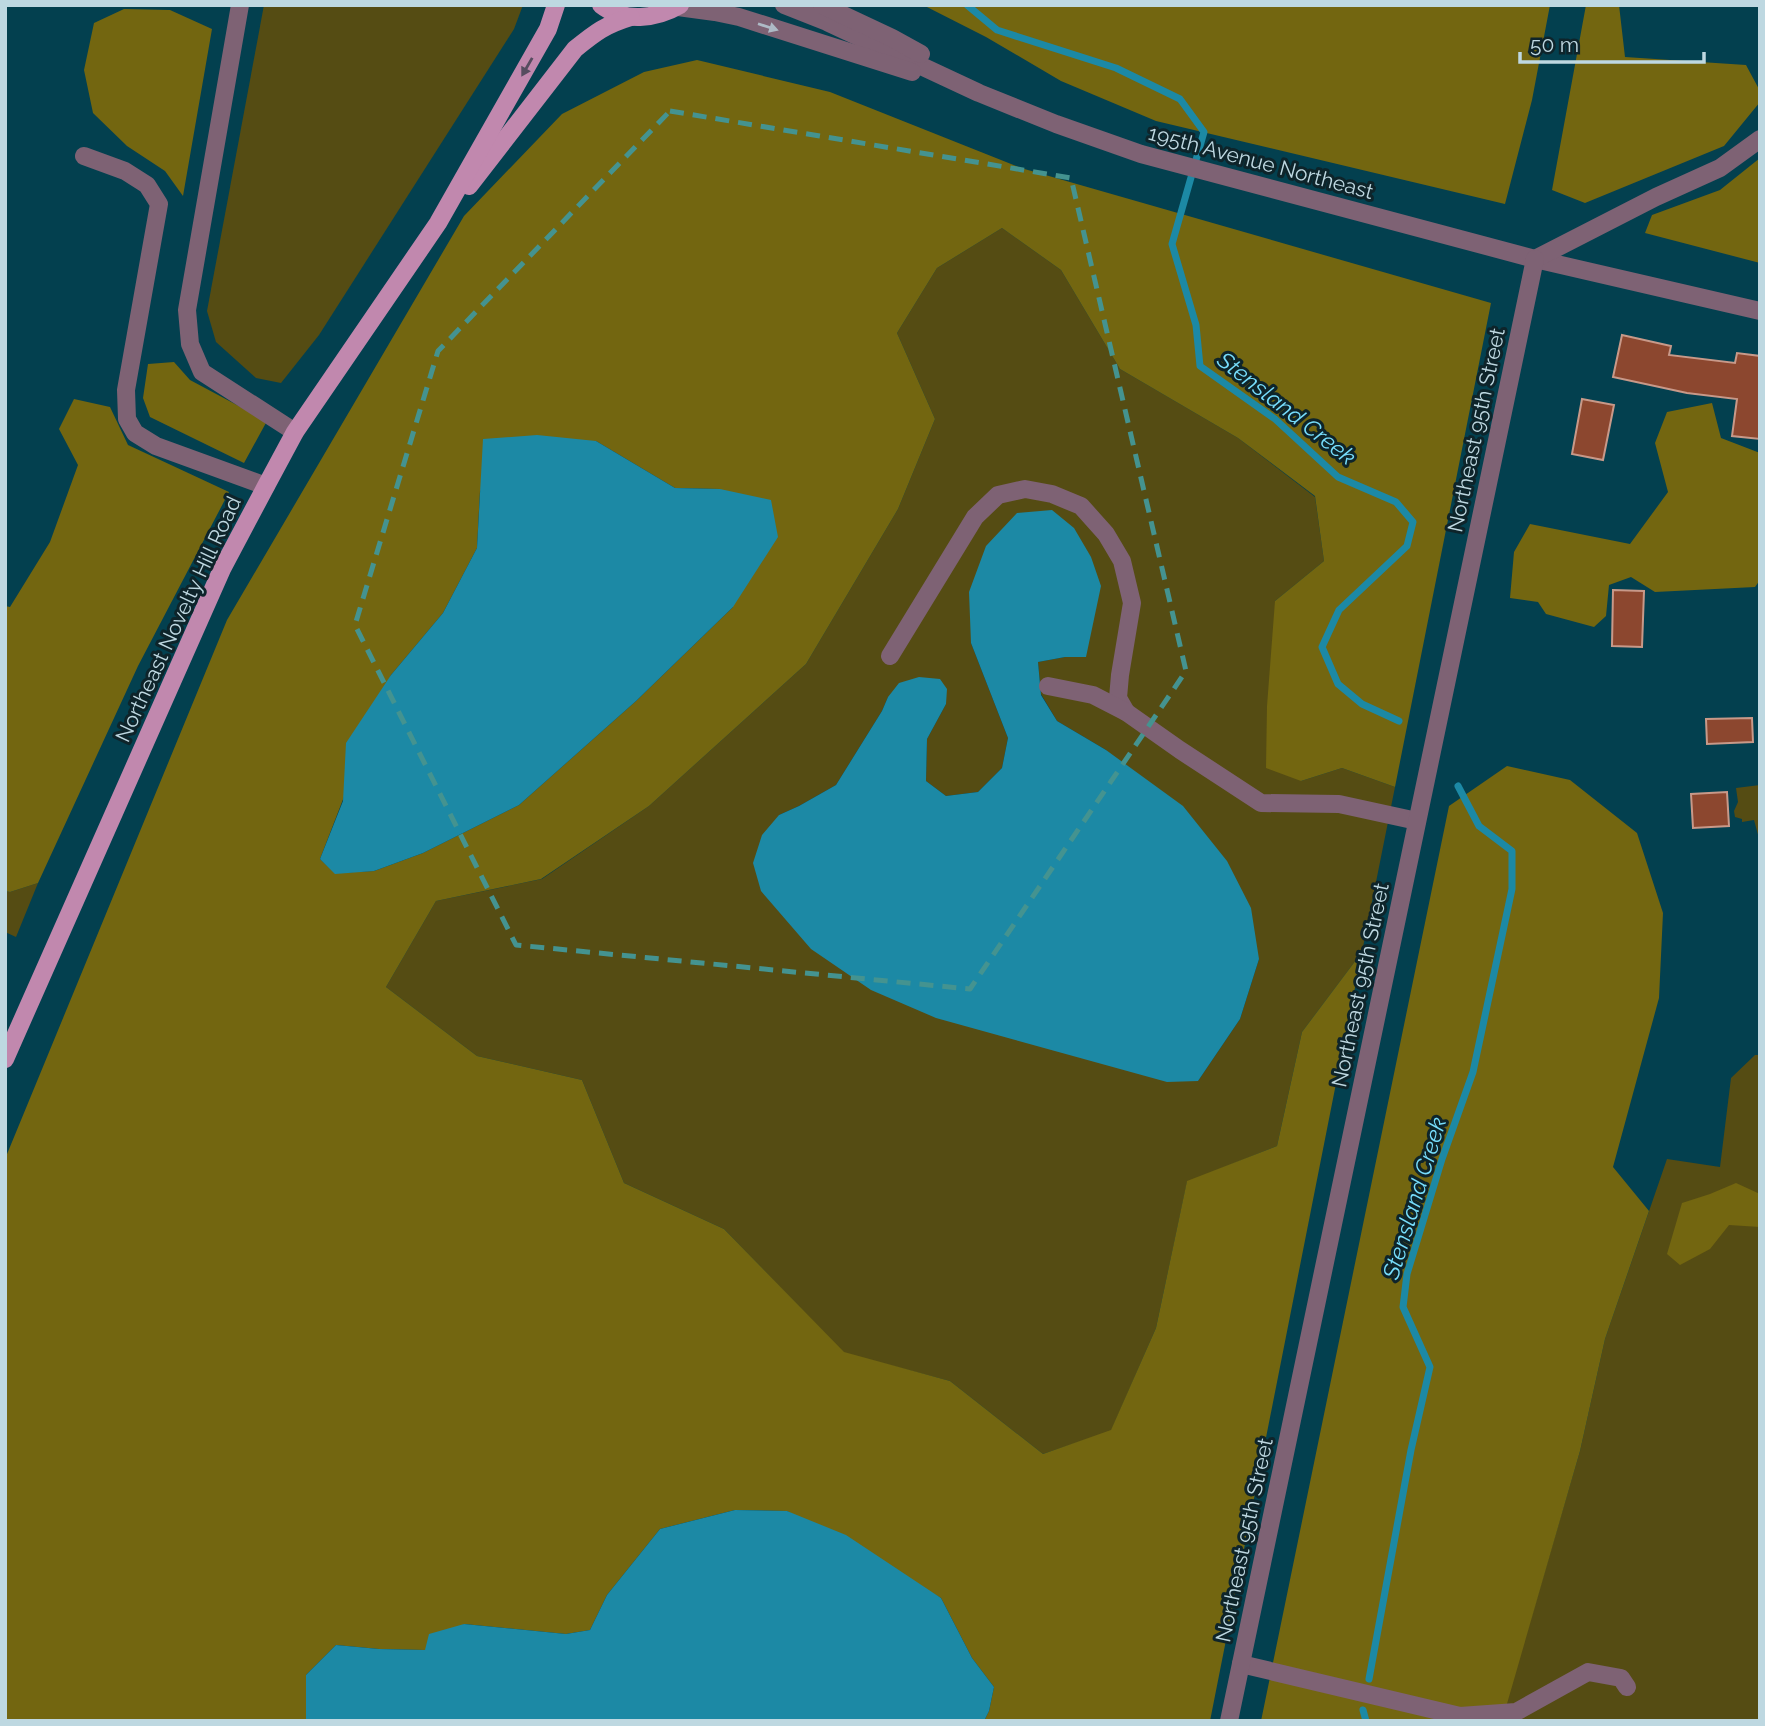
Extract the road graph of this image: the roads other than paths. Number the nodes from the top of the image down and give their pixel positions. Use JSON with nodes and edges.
{"nodes":[{"id":1,"x":240,"y":5,"type":"edge"},
{"id":2,"x":556,"y":5,"type":"edge"},
{"id":3,"x":601,"y":5,"type":"edge"},
{"id":4,"x":784,"y":5,"type":"edge"},
{"id":5,"x":822,"y":5,"type":"edge"},
{"id":6,"x":679,"y":6,"type":"edge"},
{"id":7,"x":631,"y":17,"type":"junction"},
{"id":8,"x":979,"y":93,"type":"junction"},
{"id":9,"x":1760,"y":139,"type":"edge"},
{"id":10,"x":84,"y":156,"type":"dead end"},
{"id":11,"x":438,"y":223,"type":"junction"},
{"id":12,"x":1535,"y":259,"type":"junction"},
{"id":13,"x":1760,"y":311,"type":"edge"},
{"id":14,"x":295,"y":432,"type":"junction"},
{"id":15,"x":265,"y":486,"type":"junction"},
{"id":16,"x":890,"y":656,"type":"dead end"},
{"id":17,"x":1048,"y":686,"type":"dead end"},
{"id":18,"x":1126,"y":712,"type":"junction"},
{"id":19,"x":1417,"y":821,"type":"junction"},
{"id":20,"x":5,"y":1059,"type":"edge"},
{"id":21,"x":1241,"y":1664,"type":"junction"},
{"id":22,"x":1627,"y":1687,"type":"dead end"},
{"id":23,"x":1229,"y":1721,"type":"edge"}],
"edges":[{"from":1,"to":14,"type":"street"},
{"from":2,"to":11,"type":"main road","name":"Northeast Novelty Hill Road","one_way":true},
{"from":3,"to":7,"type":"main road"},
{"from":4,"to":8,"type":"street"},
{"from":5,"to":8,"type":"street"},
{"from":6,"to":7,"type":"main road","name":"Northeast Novelty Hill Road"},
{"from":6,"to":8,"type":"street","one_way":true},
{"from":7,"to":11,"type":"main road","name":"Northeast Novelty Hill Road"},
{"from":8,"to":12,"type":"street","name":"195th Avenue Northeast"},
{"from":9,"to":12,"type":"street"},
{"from":10,"to":15,"type":"street"},
{"from":11,"to":14,"type":"main road","name":"Northeast Novelty Hill Road"},
{"from":12,"to":13,"type":"street","name":"195th Avenue Northeast"},
{"from":12,"to":19,"type":"street","name":"Northeast 95th Street"},
{"from":14,"to":15,"type":"main road","name":"Northeast Novelty Hill Road"},
{"from":15,"to":20,"type":"main road","name":"Northeast Novelty Hill Road"},
{"from":16,"to":18,"type":"street"},
{"from":17,"to":18,"type":"street"},
{"from":18,"to":19,"type":"street"},
{"from":19,"to":21,"type":"street","name":"Northeast 95th Street"},
{"from":21,"to":22,"type":"street"},
{"from":21,"to":23,"type":"street","name":"Northeast 95th Street"}]}
